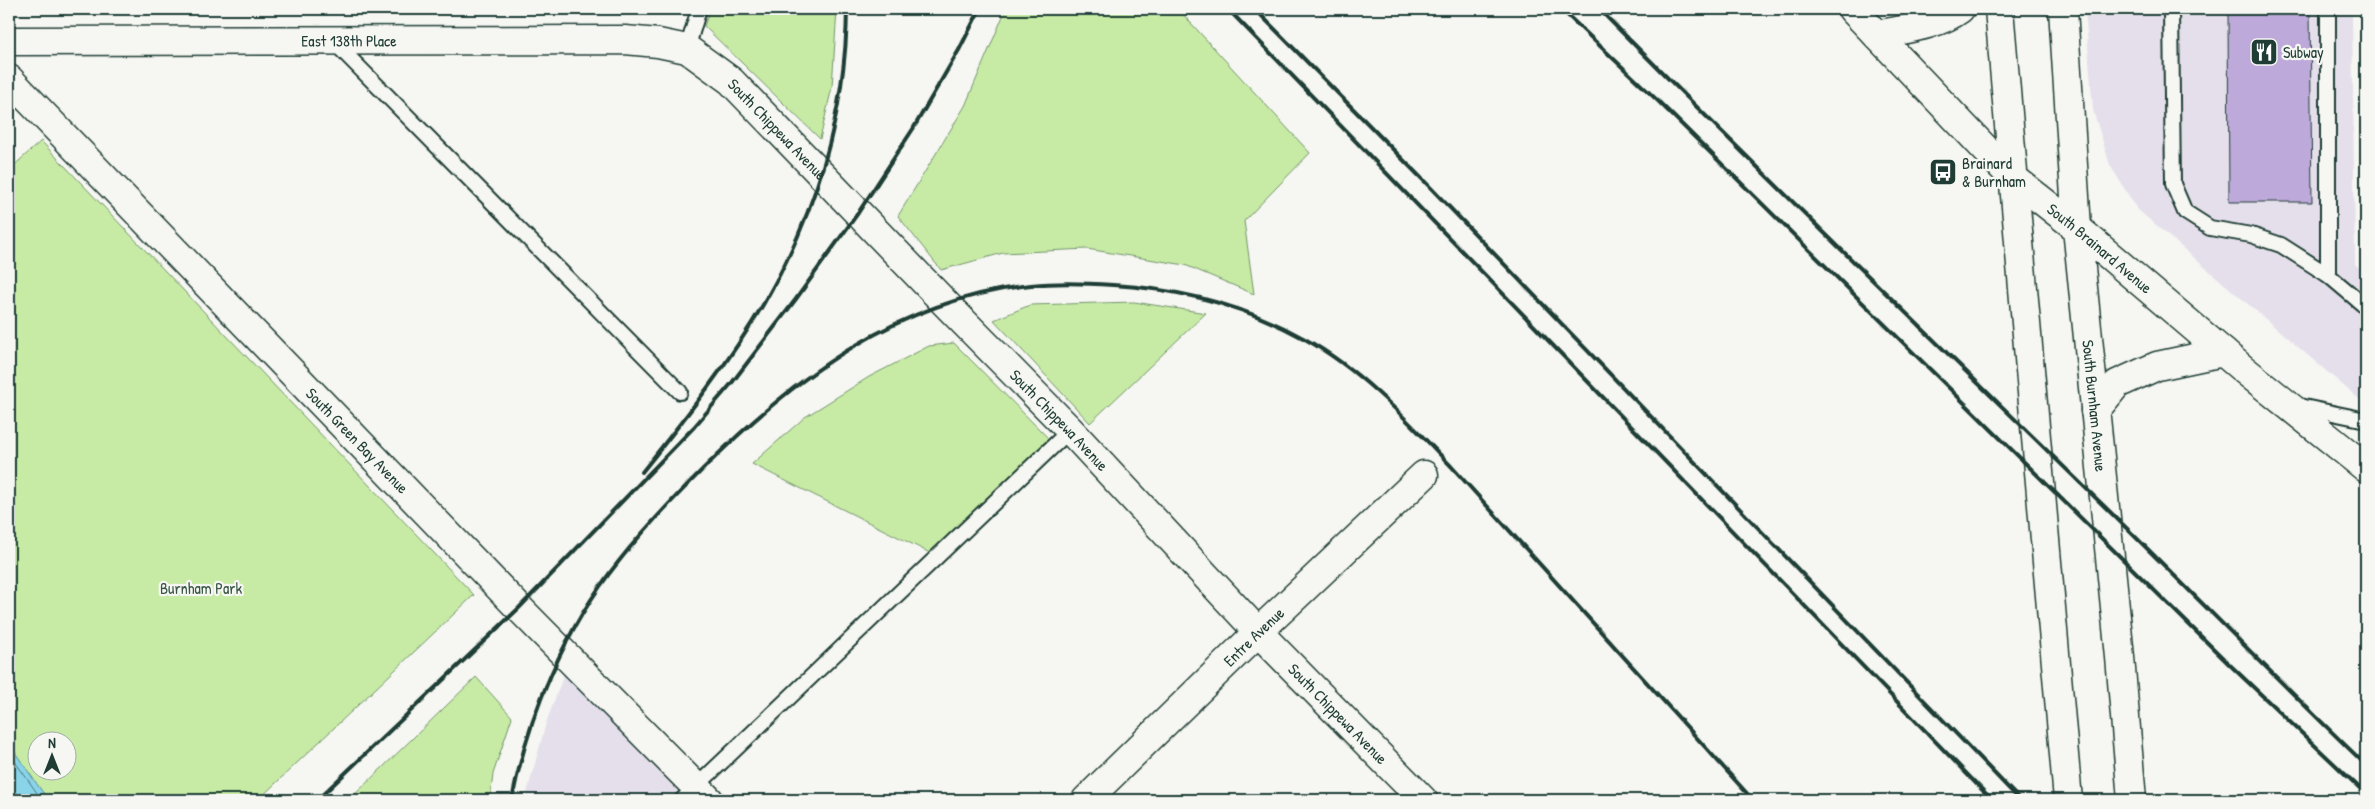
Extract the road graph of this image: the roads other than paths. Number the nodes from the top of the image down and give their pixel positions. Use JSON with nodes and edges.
{"nodes":[{"id":1,"x":699,"y":9,"type":"edge"},
{"id":2,"x":1852,"y":9,"type":"edge"},
{"id":3,"x":1960,"y":9,"type":"edge"},
{"id":4,"x":2000,"y":9,"type":"edge"},
{"id":5,"x":2063,"y":9,"type":"edge"},
{"id":6,"x":2171,"y":9,"type":"edge"},
{"id":7,"x":2328,"y":9,"type":"edge"},
{"id":8,"x":1877,"y":35,"type":"junction"},
{"id":9,"x":332,"y":40,"type":"junction"},
{"id":10,"x":9,"y":41,"type":"edge"},
{"id":11,"x":687,"y":49,"type":"junction"},
{"id":12,"x":9,"y":79,"type":"edge"},
{"id":13,"x":2012,"y":177,"type":"junction"},
{"id":14,"x":2077,"y":228,"type":"junction"},
{"id":15,"x":2328,"y":275,"type":"junction"},
{"id":16,"x":2366,"y":307,"type":"edge"},
{"id":17,"x":2223,"y":352,"type":"junction"},
{"id":18,"x":680,"y":392,"type":"dead end"},
{"id":19,"x":2285,"y":402,"type":"junction"},
{"id":20,"x":2096,"y":411,"type":"junction"},
{"id":21,"x":2366,"y":420,"type":"edge"},
{"id":22,"x":1070,"y":430,"type":"junction"},
{"id":23,"x":2366,"y":468,"type":"edge"},
{"id":24,"x":1424,"y":475,"type":"dead end"},
{"id":25,"x":1258,"y":632,"type":"junction"},
{"id":26,"x":696,"y":796,"type":"edge"},
{"id":27,"x":1086,"y":800,"type":"edge"},
{"id":28,"x":1424,"y":800,"type":"edge"},
{"id":29,"x":2068,"y":800,"type":"edge"},
{"id":30,"x":2132,"y":800,"type":"edge"}],
"edges":[{"from":1,"to":11,"type":"lane"},
{"from":2,"to":8,"type":"street","name":"South Brainard Avenue"},
{"from":3,"to":8,"type":"street"},
{"from":4,"to":13,"type":"street"},
{"from":5,"to":14,"type":"street","name":"South Burnham Avenue"},
{"from":6,"to":15,"type":"lane"},
{"from":7,"to":15,"type":"lane"},
{"from":8,"to":13,"type":"street","name":"South Brainard Avenue"},
{"from":9,"to":10,"type":"street","name":"East 138th Place"},
{"from":9,"to":11,"type":"street","name":"East 138th Place"},
{"from":9,"to":18,"type":"lane"},
{"from":11,"to":22,"type":"street","name":"South Chippewa Avenue"},
{"from":12,"to":26,"type":"street","name":"South Green Bay Avenue"},
{"from":13,"to":14,"type":"street","name":"South Brainard Avenue"},
{"from":13,"to":29,"type":"street"},
{"from":14,"to":17,"type":"street","name":"South Brainard Avenue"},
{"from":14,"to":20,"type":"street","name":"South Burnham Avenue"},
{"from":15,"to":16,"type":"lane"},
{"from":17,"to":19,"type":"street","name":"South Brainard Avenue"},
{"from":17,"to":20,"type":"street"},
{"from":19,"to":21,"type":"lane"},
{"from":19,"to":23,"type":"street","name":"South Brainard Avenue"},
{"from":20,"to":30,"type":"street","name":"South Burnham Avenue"},
{"from":22,"to":25,"type":"street","name":"South Chippewa Avenue"},
{"from":22,"to":26,"type":"lane"},
{"from":24,"to":25,"type":"street","name":"Entre Avenue"},
{"from":25,"to":27,"type":"street","name":"Entre Avenue"},
{"from":25,"to":28,"type":"street","name":"South Chippewa Avenue"}]}
